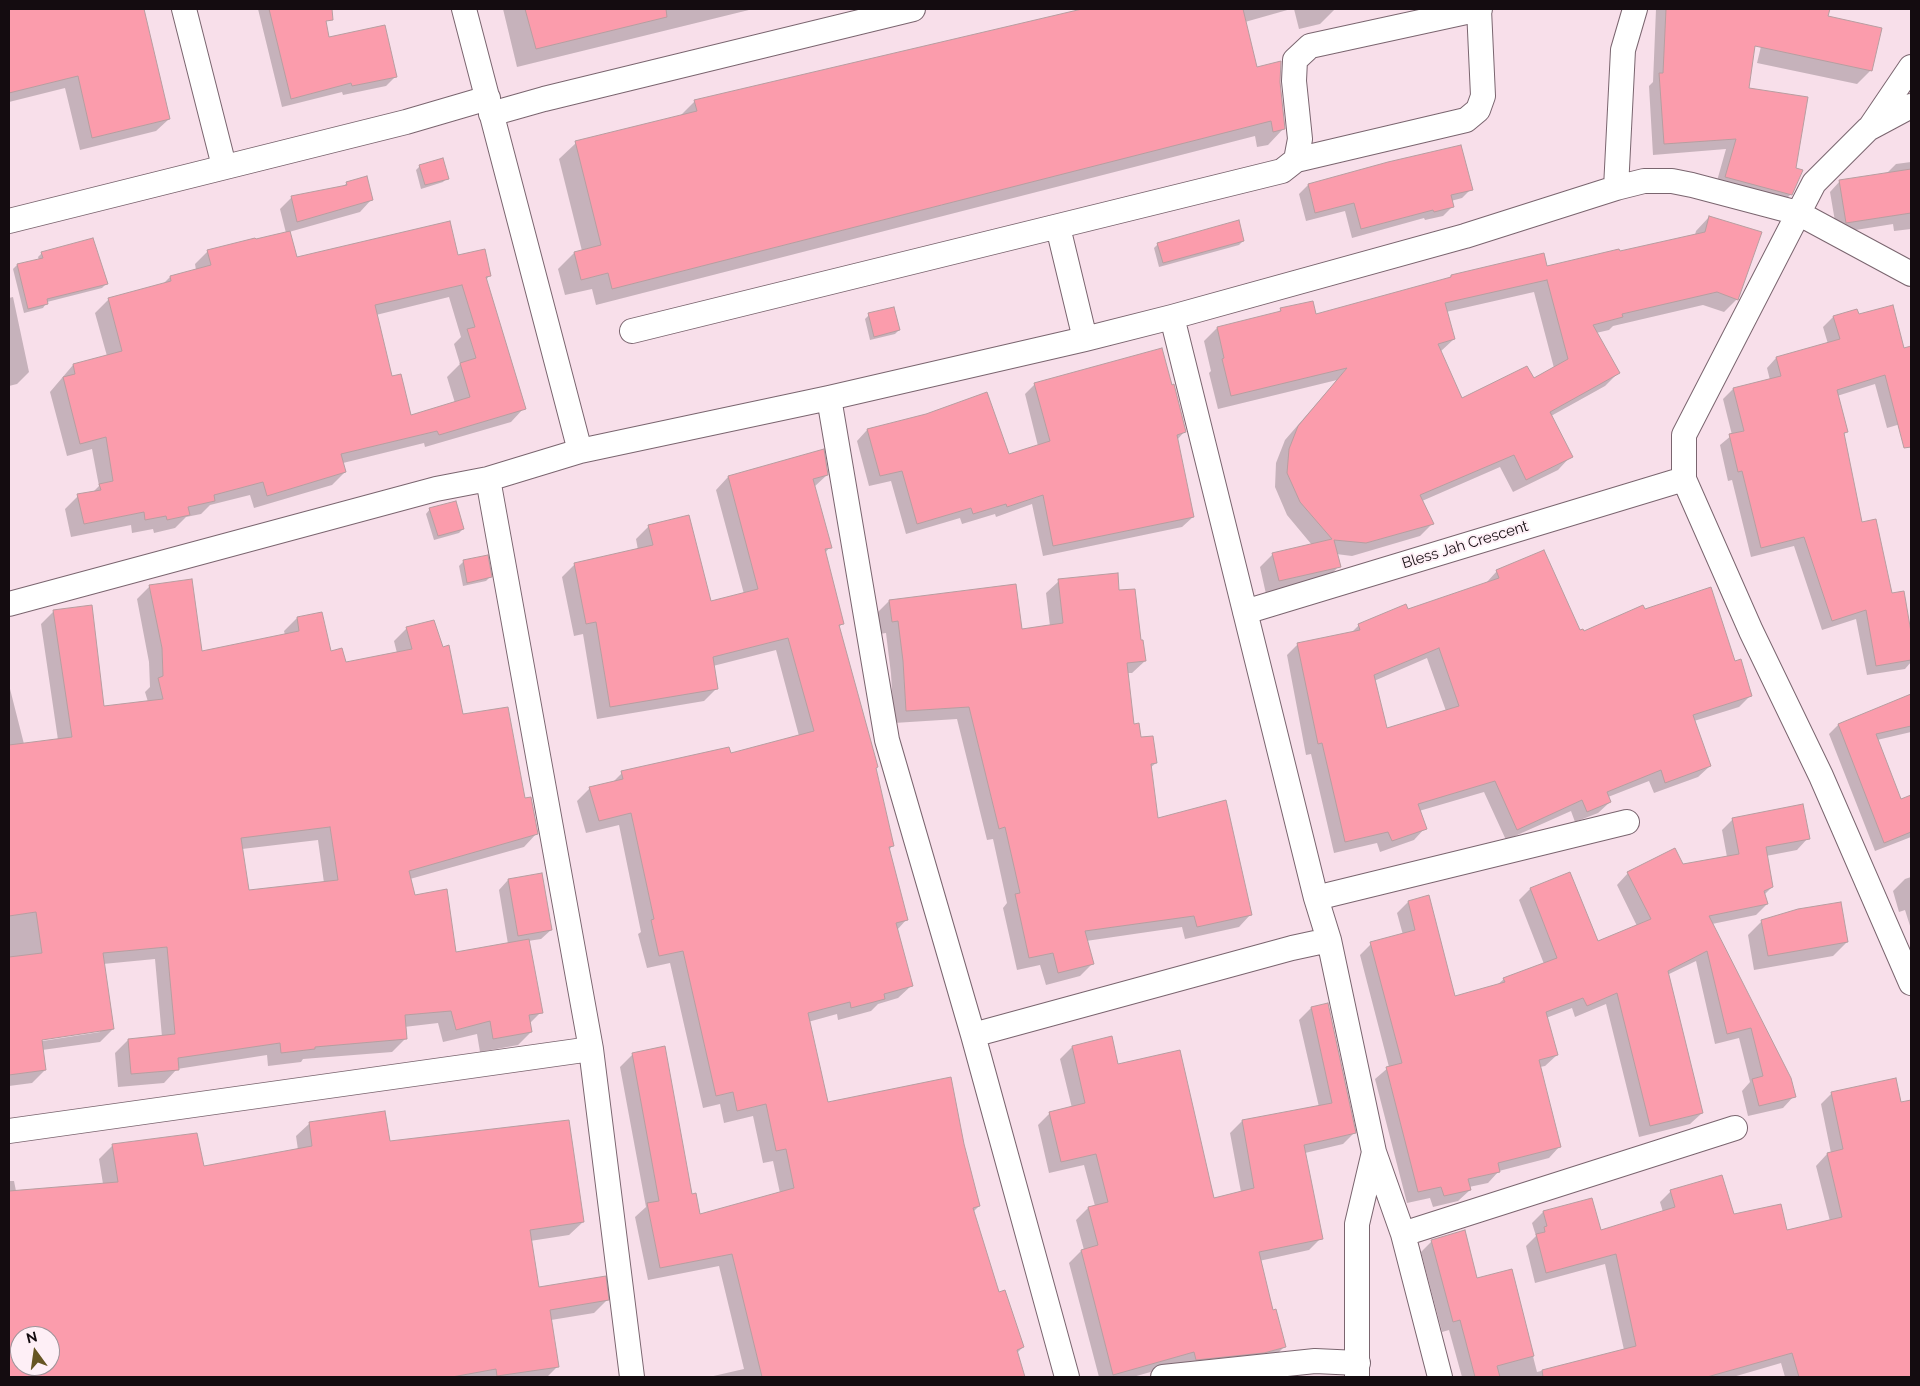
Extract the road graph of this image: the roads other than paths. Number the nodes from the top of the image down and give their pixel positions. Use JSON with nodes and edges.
{"nodes":[{"id":1,"x":184,"y":9,"type":"edge"},
{"id":2,"x":464,"y":9,"type":"edge"},
{"id":3,"x":913,"y":9,"type":"edge"},
{"id":4,"x":1479,"y":9,"type":"edge"},
{"id":5,"x":1635,"y":9,"type":"edge"},
{"id":6,"x":1911,"y":67,"type":"edge"},
{"id":7,"x":489,"y":106,"type":"junction"},
{"id":8,"x":1911,"y":106,"type":"edge"},
{"id":9,"x":1868,"y":129,"type":"junction"},
{"id":10,"x":1296,"y":160,"type":"junction"},
{"id":11,"x":224,"y":166,"type":"junction"},
{"id":12,"x":1616,"y":188,"type":"junction"},
{"id":13,"x":1798,"y":213,"type":"junction"},
{"id":14,"x":9,"y":221,"type":"edge"},
{"id":15,"x":1058,"y":227,"type":"junction"},
{"id":16,"x":1911,"y":274,"type":"edge"},
{"id":17,"x":1172,"y":317,"type":"junction"},
{"id":18,"x":632,"y":331,"type":"dead end"},
{"id":19,"x":1086,"y":339,"type":"junction"},
{"id":20,"x":829,"y":398,"type":"junction"},
{"id":21,"x":580,"y":451,"type":"junction"},
{"id":22,"x":488,"y":479,"type":"junction"},
{"id":23,"x":1684,"y":479,"type":"junction"},
{"id":24,"x":9,"y":604,"type":"edge"},
{"id":25,"x":1245,"y":612,"type":"junction"},
{"id":26,"x":1627,"y":822,"type":"dead end"},
{"id":27,"x":1316,"y":898,"type":"junction"},
{"id":28,"x":1330,"y":940,"type":"junction"},
{"id":29,"x":1911,"y":983,"type":"edge"},
{"id":30,"x":973,"y":1034,"type":"junction"},
{"id":31,"x":591,"y":1049,"type":"junction"},
{"id":32,"x":1735,"y":1128,"type":"dead end"},
{"id":33,"x":9,"y":1131,"type":"edge"},
{"id":34,"x":1374,"y":1152,"type":"junction"},
{"id":35,"x":1403,"y":1234,"type":"junction"},
{"id":36,"x":1357,"y":1370,"type":"edge"},
{"id":37,"x":632,"y":1377,"type":"edge"},
{"id":38,"x":1067,"y":1377,"type":"edge"},
{"id":39,"x":1163,"y":1377,"type":"edge"},
{"id":40,"x":1440,"y":1377,"type":"edge"}],
"edges":[{"from":1,"to":11,"type":"street"},
{"from":2,"to":7,"type":"street"},
{"from":3,"to":7,"type":"street"},
{"from":4,"to":10,"type":"street"},
{"from":4,"to":10,"type":"street"},
{"from":5,"to":12,"type":"street"},
{"from":6,"to":9,"type":"street"},
{"from":7,"to":11,"type":"street"},
{"from":7,"to":21,"type":"street"},
{"from":8,"to":9,"type":"street"},
{"from":9,"to":13,"type":"street"},
{"from":10,"to":15,"type":"street"},
{"from":11,"to":14,"type":"street"},
{"from":12,"to":13,"type":"street"},
{"from":12,"to":17,"type":"street"},
{"from":13,"to":16,"type":"street"},
{"from":13,"to":23,"type":"street"},
{"from":15,"to":18,"type":"street"},
{"from":15,"to":19,"type":"street"},
{"from":17,"to":19,"type":"street"},
{"from":17,"to":25,"type":"street"},
{"from":19,"to":20,"type":"street"},
{"from":20,"to":21,"type":"street"},
{"from":20,"to":30,"type":"street"},
{"from":21,"to":22,"type":"street"},
{"from":22,"to":24,"type":"street"},
{"from":22,"to":31,"type":"street"},
{"from":23,"to":25,"type":"street","name":"Bless Jah Crescent"},
{"from":23,"to":29,"type":"street"},
{"from":25,"to":27,"type":"street"},
{"from":26,"to":27,"type":"street"},
{"from":27,"to":28,"type":"street"},
{"from":28,"to":30,"type":"street"},
{"from":28,"to":34,"type":"street"},
{"from":30,"to":38,"type":"street"},
{"from":31,"to":33,"type":"street"},
{"from":31,"to":37,"type":"street"},
{"from":32,"to":35,"type":"street"},
{"from":34,"to":35,"type":"street"},
{"from":34,"to":36,"type":"street"},
{"from":35,"to":40,"type":"street"},
{"from":36,"to":39,"type":"street"}]}
